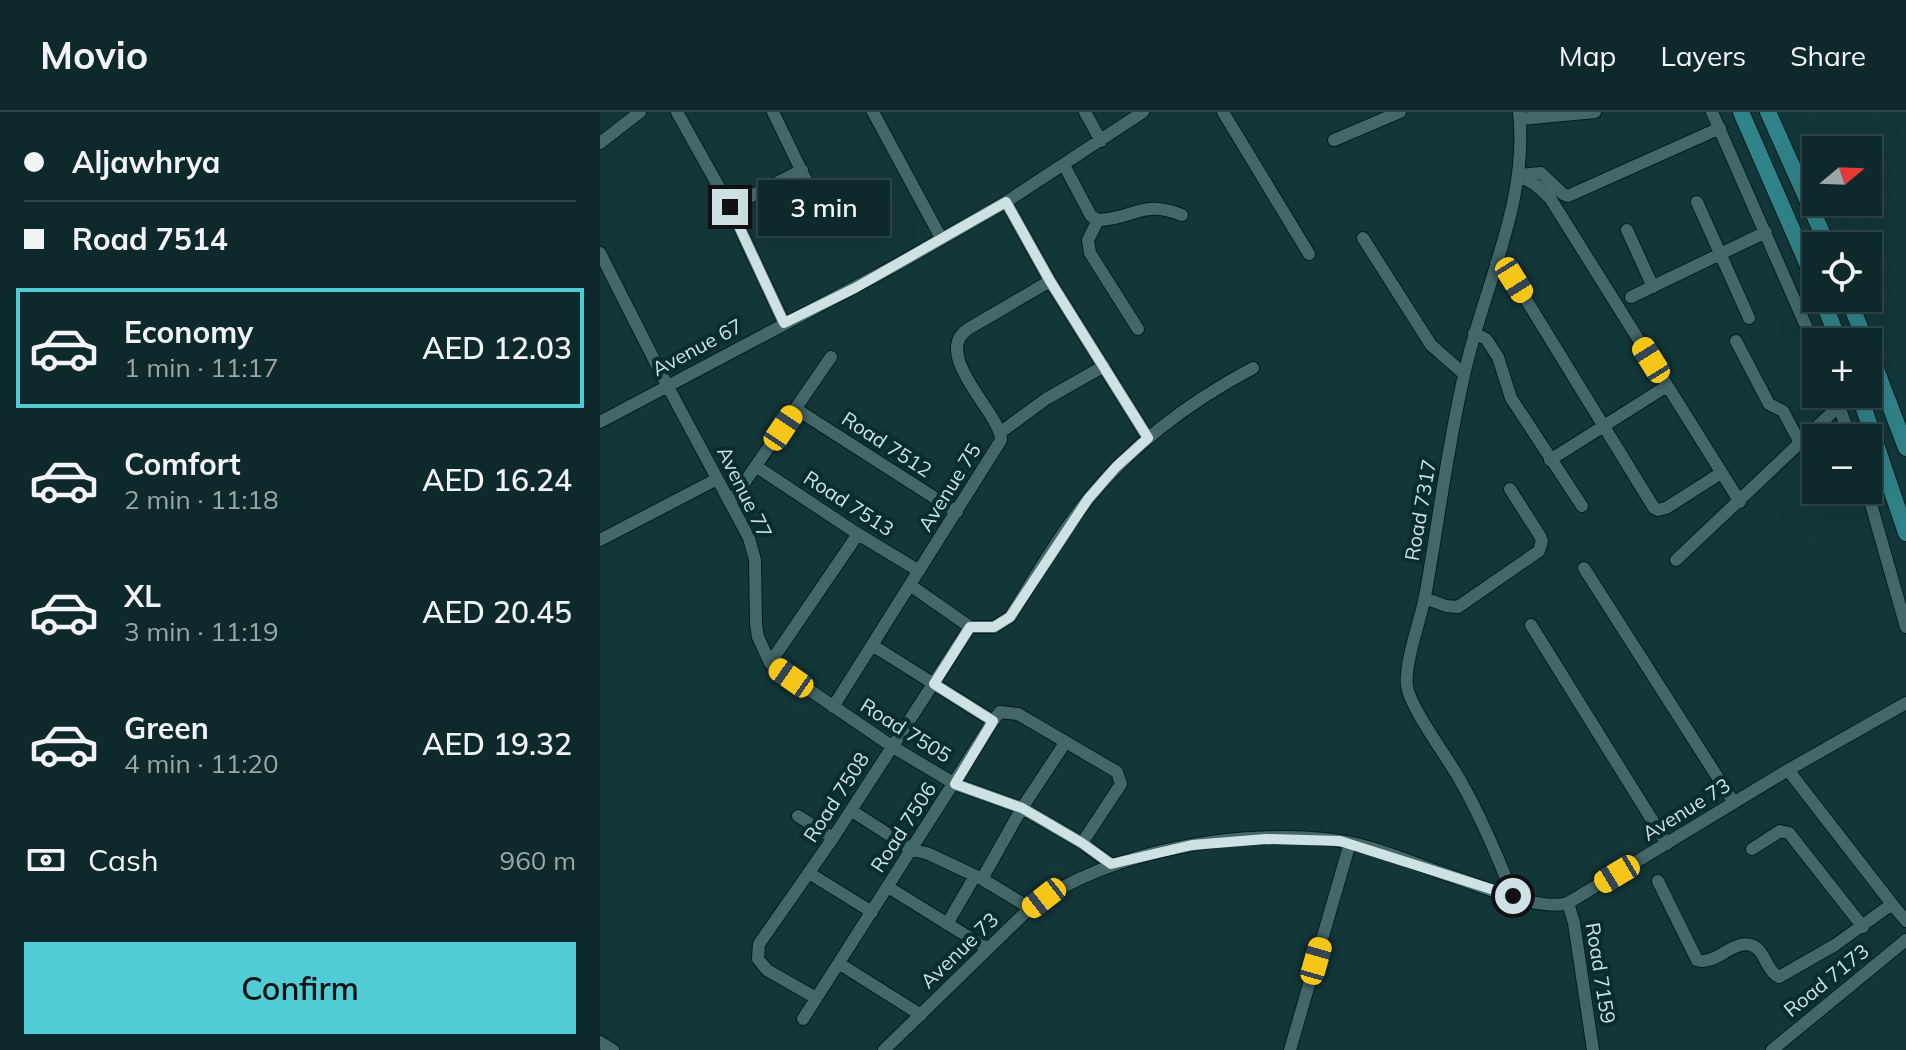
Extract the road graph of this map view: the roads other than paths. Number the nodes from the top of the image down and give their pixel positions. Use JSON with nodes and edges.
{"nodes":[{"id":1,"x":640,"y":112,"type":"edge"},
{"id":2,"x":677,"y":112,"type":"edge"},
{"id":3,"x":773,"y":112,"type":"edge"},
{"id":4,"x":873,"y":112,"type":"edge"},
{"id":5,"x":1085,"y":112,"type":"edge"},
{"id":6,"x":1143,"y":112,"type":"edge"},
{"id":7,"x":1223,"y":112,"type":"edge"},
{"id":8,"x":1400,"y":112,"type":"edge"},
{"id":9,"x":1595,"y":112,"type":"edge"},
{"id":10,"x":1712,"y":112,"type":"edge"},
{"id":11,"x":1741,"y":112,"type":"edge"},
{"id":12,"x":1768,"y":112,"type":"edge"},
{"id":13,"x":1520,"y":116,"type":"edge"},
{"id":14,"x":1720,"y":128,"type":"junction"},
{"id":15,"x":1334,"y":140,"type":"dead end"},
{"id":16,"x":1101,"y":141,"type":"junction"},
{"id":17,"x":600,"y":143,"type":"edge"},
{"id":18,"x":1064,"y":165,"type":"junction"},
{"id":19,"x":802,"y":170,"type":"junction"},
{"id":20,"x":1519,"y":175,"type":"junction"},
{"id":21,"x":1006,"y":202,"type":"junction"},
{"id":22,"x":1697,"y":202,"type":"dead end"},
{"id":23,"x":818,"y":205,"type":"dead end"},
{"id":24,"x":730,"y":207,"type":"junction"},
{"id":25,"x":1182,"y":215,"type":"dead end"},
{"id":26,"x":1098,"y":220,"type":"junction"},
{"id":27,"x":1627,"y":230,"type":"dead end"},
{"id":28,"x":1766,"y":232,"type":"junction"},
{"id":29,"x":1822,"y":232,"type":"edge"},
{"id":30,"x":941,"y":238,"type":"junction"},
{"id":31,"x":1363,"y":238,"type":"dead end"},
{"id":32,"x":1802,"y":252,"type":"edge"},
{"id":33,"x":600,"y":253,"type":"edge"},
{"id":34,"x":1309,"y":254,"type":"dead end"},
{"id":35,"x":1720,"y":255,"type":"junction"},
{"id":36,"x":1496,"y":263,"type":"junction"},
{"id":37,"x":1050,"y":281,"type":"junction"},
{"id":38,"x":1653,"y":287,"type":"junction"},
{"id":39,"x":1631,"y":297,"type":"dead end"},
{"id":40,"x":1749,"y":318,"type":"dead end"},
{"id":41,"x":784,"y":323,"type":"junction"},
{"id":42,"x":1807,"y":328,"type":"edge"},
{"id":43,"x":1138,"y":329,"type":"dead end"},
{"id":44,"x":1474,"y":333,"type":"junction"},
{"id":45,"x":1736,"y":341,"type":"dead end"},
{"id":46,"x":831,"y":357,"type":"dead end"},
{"id":47,"x":1104,"y":366,"type":"junction"},
{"id":48,"x":1253,"y":368,"type":"dead end"},
{"id":49,"x":1464,"y":374,"type":"junction"},
{"id":50,"x":667,"y":385,"type":"junction"},
{"id":51,"x":1882,"y":385,"type":"edge"},
{"id":52,"x":1667,"y":386,"type":"junction"},
{"id":53,"x":1829,"y":408,"type":"edge"},
{"id":54,"x":1864,"y":408,"type":"edge"},
{"id":55,"x":796,"y":409,"type":"junction"},
{"id":56,"x":600,"y":422,"type":"edge"},
{"id":57,"x":1604,"y":426,"type":"junction"},
{"id":58,"x":1001,"y":432,"type":"junction"},
{"id":59,"x":1148,"y":438,"type":"junction"},
{"id":60,"x":1800,"y":443,"type":"junction"},
{"id":61,"x":1906,"y":448,"type":"edge"},
{"id":62,"x":1550,"y":460,"type":"junction"},
{"id":63,"x":757,"y":467,"type":"junction"},
{"id":64,"x":1721,"y":473,"type":"junction"},
{"id":65,"x":717,"y":479,"type":"junction"},
{"id":66,"x":1510,"y":489,"type":"dead end"},
{"id":67,"x":731,"y":502,"type":"junction"},
{"id":68,"x":1740,"y":502,"type":"junction"},
{"id":69,"x":1871,"y":504,"type":"edge"},
{"id":70,"x":1582,"y":506,"type":"dead end"},
{"id":71,"x":957,"y":512,"type":"junction"},
{"id":72,"x":1906,"y":533,"type":"edge"},
{"id":73,"x":858,"y":534,"type":"junction"},
{"id":74,"x":600,"y":540,"type":"edge"},
{"id":75,"x":1676,"y":560,"type":"dead end"},
{"id":76,"x":1584,"y":568,"type":"dead end"},
{"id":77,"x":919,"y":571,"type":"junction"},
{"id":78,"x":910,"y":585,"type":"junction"},
{"id":79,"x":1425,"y":598,"type":"junction"},
{"id":80,"x":1531,"y":625,"type":"dead end"},
{"id":81,"x":970,"y":627,"type":"junction"},
{"id":82,"x":1906,"y":627,"type":"edge"},
{"id":83,"x":872,"y":645,"type":"junction"},
{"id":84,"x":770,"y":663,"type":"junction"},
{"id":85,"x":934,"y":684,"type":"junction"},
{"id":86,"x":1906,"y":703,"type":"edge"},
{"id":87,"x":833,"y":707,"type":"junction"},
{"id":88,"x":993,"y":721,"type":"junction"},
{"id":89,"x":1065,"y":743,"type":"junction"},
{"id":90,"x":893,"y":747,"type":"junction"},
{"id":91,"x":1788,"y":770,"type":"junction"},
{"id":92,"x":955,"y":784,"type":"junction"},
{"id":93,"x":1734,"y":803,"type":"junction"},
{"id":94,"x":1022,"y":808,"type":"junction"},
{"id":95,"x":852,"y":811,"type":"junction"},
{"id":96,"x":798,"y":816,"type":"dead end"},
{"id":97,"x":833,"y":838,"type":"junction"},
{"id":98,"x":1082,"y":843,"type":"junction"},
{"id":99,"x":1350,"y":843,"type":"junction"},
{"id":100,"x":1667,"y":844,"type":"junction"},
{"id":101,"x":911,"y":849,"type":"junction"},
{"id":102,"x":1752,"y":849,"type":"dead end"},
{"id":103,"x":1111,"y":864,"type":"junction"},
{"id":104,"x":809,"y":873,"type":"junction"},
{"id":105,"x":978,"y":878,"type":"junction"},
{"id":106,"x":1658,"y":881,"type":"dead end"},
{"id":107,"x":888,"y":887,"type":"junction"},
{"id":108,"x":1513,"y":896,"type":"junction"},
{"id":109,"x":1568,"y":903,"type":"junction"},
{"id":110,"x":1892,"y":904,"type":"junction"},
{"id":111,"x":1030,"y":908,"type":"junction"},
{"id":112,"x":872,"y":912,"type":"junction"},
{"id":113,"x":1906,"y":921,"type":"edge"},
{"id":114,"x":947,"y":924,"type":"junction"},
{"id":115,"x":1863,"y":927,"type":"junction"},
{"id":116,"x":1906,"y":940,"type":"edge"},
{"id":117,"x":988,"y":949,"type":"junction"},
{"id":118,"x":840,"y":964,"type":"junction"},
{"id":119,"x":816,"y":998,"type":"junction"},
{"id":120,"x":921,"y":1015,"type":"junction"},
{"id":121,"x":803,"y":1019,"type":"dead end"},
{"id":122,"x":600,"y":1042,"type":"edge"},
{"id":123,"x":613,"y":1050,"type":"edge"},
{"id":124,"x":884,"y":1050,"type":"edge"},
{"id":125,"x":1290,"y":1050,"type":"edge"},
{"id":126,"x":1593,"y":1050,"type":"edge"},
{"id":127,"x":1772,"y":1050,"type":"edge"}],
"edges":[{"from":1,"to":17,"type":"street"},
{"from":2,"to":24,"type":"street"},
{"from":3,"to":19,"type":"street"},
{"from":4,"to":30,"type":"street"},
{"from":5,"to":16,"type":"street"},
{"from":6,"to":16,"type":"street","name":"Avenue 67"},
{"from":7,"to":34,"type":"street"},
{"from":8,"to":15,"type":"street"},
{"from":9,"to":13,"type":"street"},
{"from":10,"to":14,"type":"street"},
{"from":11,"to":32,"type":"main road"},
{"from":12,"to":29,"type":"main road"},
{"from":13,"to":20,"type":"street","name":"Road 7317"},
{"from":14,"to":20,"type":"street"},
{"from":14,"to":28,"type":"street"},
{"from":16,"to":18,"type":"street","name":"Avenue 67"},
{"from":18,"to":21,"type":"street","name":"Avenue 67"},
{"from":18,"to":26,"type":"street"},
{"from":19,"to":23,"type":"street"},
{"from":19,"to":24,"type":"street"},
{"from":20,"to":36,"type":"street","name":"Road 7317"},
{"from":20,"to":52,"type":"street"},
{"from":21,"to":30,"type":"street","name":"Avenue 67"},
{"from":21,"to":37,"type":"street"},
{"from":22,"to":35,"type":"street"},
{"from":24,"to":41,"type":"street"},
{"from":25,"to":26,"type":"street"},
{"from":26,"to":43,"type":"street"},
{"from":27,"to":38,"type":"street"},
{"from":28,"to":35,"type":"street"},
{"from":28,"to":42,"type":"street"},
{"from":30,"to":41,"type":"street","name":"Avenue 67"},
{"from":31,"to":49,"type":"street"},
{"from":33,"to":50,"type":"street","name":"Avenue 77"},
{"from":35,"to":38,"type":"street"},
{"from":35,"to":40,"type":"street"},
{"from":36,"to":44,"type":"street","name":"Road 7317"},
{"from":36,"to":57,"type":"street"},
{"from":37,"to":47,"type":"street"},
{"from":37,"to":58,"type":"street","name":"Avenue 75"},
{"from":38,"to":39,"type":"street"},
{"from":41,"to":50,"type":"street","name":"Avenue 67"},
{"from":44,"to":49,"type":"street","name":"Road 7317"},
{"from":44,"to":62,"type":"street"},
{"from":45,"to":60,"type":"street"},
{"from":46,"to":55,"type":"street"},
{"from":47,"to":58,"type":"street"},
{"from":47,"to":59,"type":"street"},
{"from":48,"to":59,"type":"street"},
{"from":49,"to":79,"type":"street","name":"Road 7317"},
{"from":50,"to":56,"type":"street","name":"Avenue 67"},
{"from":50,"to":65,"type":"street","name":"Avenue 77"},
{"from":51,"to":61,"type":"main road"},
{"from":52,"to":57,"type":"street"},
{"from":52,"to":64,"type":"street"},
{"from":53,"to":60,"type":"street"},
{"from":54,"to":72,"type":"main road"},
{"from":55,"to":63,"type":"street"},
{"from":55,"to":71,"type":"street","name":"Road 7512"},
{"from":57,"to":62,"type":"street"},
{"from":57,"to":64,"type":"street"},
{"from":58,"to":71,"type":"street","name":"Avenue 75"},
{"from":59,"to":81,"type":"street"},
{"from":60,"to":68,"type":"street"},
{"from":62,"to":70,"type":"street"},
{"from":63,"to":67,"type":"street"},
{"from":63,"to":73,"type":"street","name":"Road 7513"},
{"from":64,"to":68,"type":"street"},
{"from":65,"to":67,"type":"street","name":"Avenue 77"},
{"from":65,"to":74,"type":"street"},
{"from":66,"to":79,"type":"street"},
{"from":67,"to":84,"type":"street","name":"Avenue 77"},
{"from":68,"to":75,"type":"street"},
{"from":69,"to":82,"type":"street"},
{"from":71,"to":77,"type":"street","name":"Avenue 75"},
{"from":73,"to":77,"type":"street","name":"Road 7513"},
{"from":73,"to":84,"type":"street"},
{"from":76,"to":93,"type":"street"},
{"from":77,"to":78,"type":"street","name":"Avenue 75"},
{"from":78,"to":81,"type":"street"},
{"from":78,"to":83,"type":"street","name":"Avenue 75"},
{"from":79,"to":108,"type":"street","name":"Road 7317"},
{"from":80,"to":100,"type":"street"},
{"from":81,"to":85,"type":"street","name":"Road 7508"},
{"from":83,"to":85,"type":"street"},
{"from":83,"to":87,"type":"street","name":"Avenue 75"},
{"from":84,"to":87,"type":"street","name":"Road 7505"},
{"from":85,"to":88,"type":"street"},
{"from":85,"to":90,"type":"street","name":"Road 7508"},
{"from":86,"to":91,"type":"street","name":"Avenue 73"},
{"from":87,"to":90,"type":"street","name":"Road 7505"},
{"from":88,"to":89,"type":"street"},
{"from":88,"to":92,"type":"street","name":"Road 7506"},
{"from":89,"to":94,"type":"street"},
{"from":89,"to":98,"type":"street"},
{"from":90,"to":92,"type":"street","name":"Road 7505"},
{"from":90,"to":95,"type":"street","name":"Road 7508"},
{"from":91,"to":93,"type":"street","name":"Avenue 73"},
{"from":91,"to":110,"type":"street"},
{"from":92,"to":94,"type":"street","name":"Road 7505"},
{"from":92,"to":101,"type":"street","name":"Road 7506"},
{"from":93,"to":100,"type":"street","name":"Avenue 73"},
{"from":94,"to":98,"type":"street","name":"Road 7505"},
{"from":94,"to":105,"type":"street"},
{"from":95,"to":97,"type":"street","name":"Road 7508"},
{"from":95,"to":101,"type":"street"},
{"from":96,"to":97,"type":"street"},
{"from":97,"to":104,"type":"street","name":"Road 7508"},
{"from":98,"to":103,"type":"street","name":"Road 7505"},
{"from":99,"to":103,"type":"street","name":"Avenue 73"},
{"from":99,"to":108,"type":"street","name":"Avenue 73"},
{"from":99,"to":125,"type":"street"},
{"from":100,"to":109,"type":"street","name":"Avenue 73"},
{"from":101,"to":105,"type":"street"},
{"from":101,"to":107,"type":"street","name":"Road 7506"},
{"from":102,"to":115,"type":"street"},
{"from":103,"to":111,"type":"street","name":"Avenue 73"},
{"from":104,"to":112,"type":"street"},
{"from":104,"to":119,"type":"street","name":"Road 7508"},
{"from":105,"to":111,"type":"street"},
{"from":105,"to":114,"type":"street"},
{"from":106,"to":115,"type":"street"},
{"from":107,"to":112,"type":"street","name":"Road 7506"},
{"from":107,"to":114,"type":"street"},
{"from":108,"to":109,"type":"street","name":"Avenue 73"},
{"from":109,"to":126,"type":"street","name":"Road 7159"},
{"from":110,"to":113,"type":"street"},
{"from":110,"to":115,"type":"street"},
{"from":111,"to":117,"type":"street","name":"Avenue 73"},
{"from":112,"to":118,"type":"street","name":"Road 7506"},
{"from":114,"to":117,"type":"street"},
{"from":116,"to":127,"type":"street","name":"Road 7173"},
{"from":117,"to":120,"type":"street","name":"Avenue 73"},
{"from":118,"to":119,"type":"street","name":"Road 7506"},
{"from":118,"to":120,"type":"street"},
{"from":119,"to":121,"type":"street","name":"Road 7506"},
{"from":120,"to":124,"type":"street","name":"Avenue 73"},
{"from":122,"to":123,"type":"street"}]}
